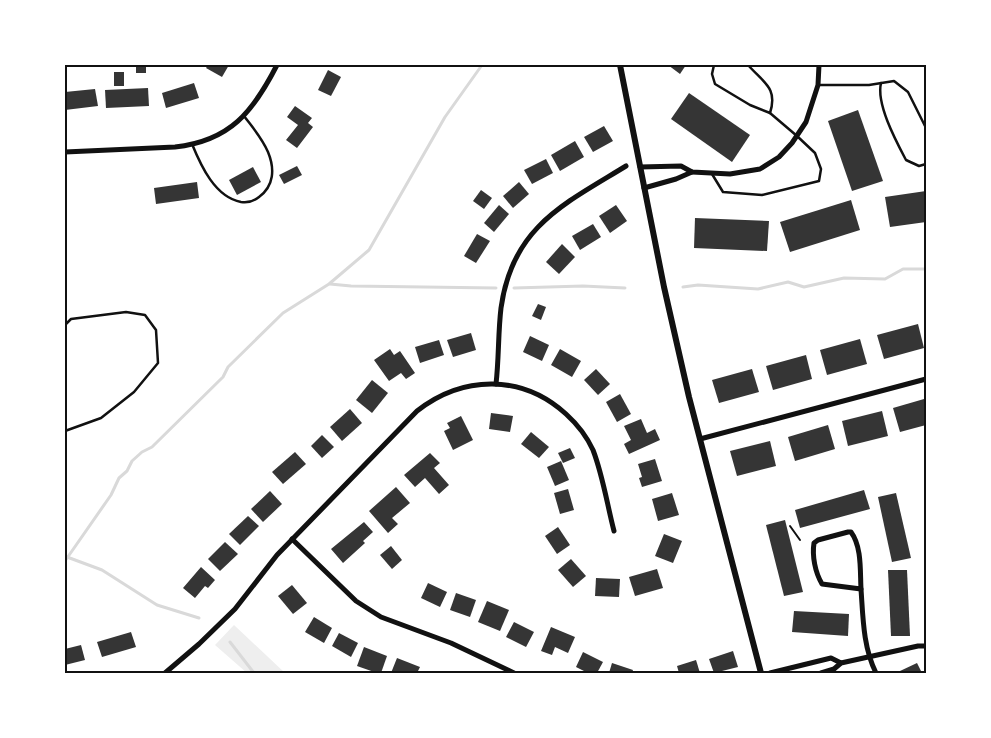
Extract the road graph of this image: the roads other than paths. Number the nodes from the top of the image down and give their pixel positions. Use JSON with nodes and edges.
{"nodes":[{"id":1,"x":277,"y":65,"type":"edge"},
{"id":2,"x":620,"y":65,"type":"edge"},
{"id":3,"x":714,"y":65,"type":"edge"},
{"id":4,"x":748,"y":65,"type":"edge"},
{"id":5,"x":819,"y":65,"type":"edge"},
{"id":6,"x":881,"y":83,"type":"junction"},
{"id":7,"x":818,"y":86,"type":"junction"},
{"id":8,"x":770,"y":113,"type":"junction"},
{"id":9,"x":244,"y":116,"type":"junction"},
{"id":10,"x":926,"y":128,"type":"edge"},
{"id":11,"x":797,"y":136,"type":"junction"},
{"id":12,"x":192,"y":144,"type":"junction"},
{"id":13,"x":65,"y":152,"type":"edge"},
{"id":14,"x":926,"y":164,"type":"edge"},
{"id":15,"x":626,"y":166,"type":"dead end"},
{"id":16,"x":640,"y":166,"type":"junction"},
{"id":17,"x":692,"y":172,"type":"junction"},
{"id":18,"x":711,"y":173,"type":"junction"},
{"id":19,"x":644,"y":188,"type":"junction"},
{"id":20,"x":65,"y":325,"type":"edge"},
{"id":21,"x":926,"y":378,"type":"edge"},
{"id":22,"x":496,"y":384,"type":"junction"},
{"id":23,"x":65,"y":431,"type":"edge"},
{"id":24,"x":700,"y":439,"type":"junction"},
{"id":25,"x":614,"y":531,"type":"dead end"},
{"id":26,"x":292,"y":539,"type":"junction"},
{"id":27,"x":861,"y":589,"type":"junction"},
{"id":28,"x":926,"y":646,"type":"edge"},
{"id":29,"x":869,"y":656,"type":"junction"},
{"id":30,"x":841,"y":663,"type":"junction"},
{"id":31,"x":165,"y":673,"type":"edge"},
{"id":32,"x":514,"y":673,"type":"edge"},
{"id":33,"x":761,"y":673,"type":"edge"},
{"id":34,"x":770,"y":673,"type":"edge"},
{"id":35,"x":821,"y":673,"type":"edge"},
{"id":36,"x":876,"y":673,"type":"edge"}],
"edges":[{"from":1,"to":9,"type":"street"},
{"from":2,"to":16,"type":"street"},
{"from":3,"to":8,"type":"lane"},
{"from":4,"to":8,"type":"lane"},
{"from":5,"to":7,"type":"street"},
{"from":6,"to":7,"type":"lane"},
{"from":6,"to":10,"type":"lane"},
{"from":6,"to":14,"type":"lane"},
{"from":7,"to":11,"type":"street"},
{"from":8,"to":11,"type":"lane"},
{"from":9,"to":12,"type":"street"},
{"from":9,"to":12,"type":"lane"},
{"from":11,"to":18,"type":"street"},
{"from":11,"to":18,"type":"lane"},
{"from":12,"to":13,"type":"street"},
{"from":15,"to":22,"type":"street"},
{"from":16,"to":17,"type":"street"},
{"from":16,"to":19,"type":"street"},
{"from":17,"to":18,"type":"street"},
{"from":17,"to":19,"type":"street"},
{"from":19,"to":24,"type":"street"},
{"from":20,"to":23,"type":"lane"},
{"from":21,"to":24,"type":"street"},
{"from":22,"to":25,"type":"street"},
{"from":22,"to":26,"type":"street"},
{"from":24,"to":33,"type":"street"},
{"from":26,"to":31,"type":"street"},
{"from":26,"to":32,"type":"street"},
{"from":27,"to":27,"type":"street"},
{"from":27,"to":29,"type":"street"},
{"from":28,"to":29,"type":"street"},
{"from":29,"to":30,"type":"street"},
{"from":29,"to":36,"type":"street"},
{"from":30,"to":34,"type":"street"},
{"from":30,"to":35,"type":"street"}]}
